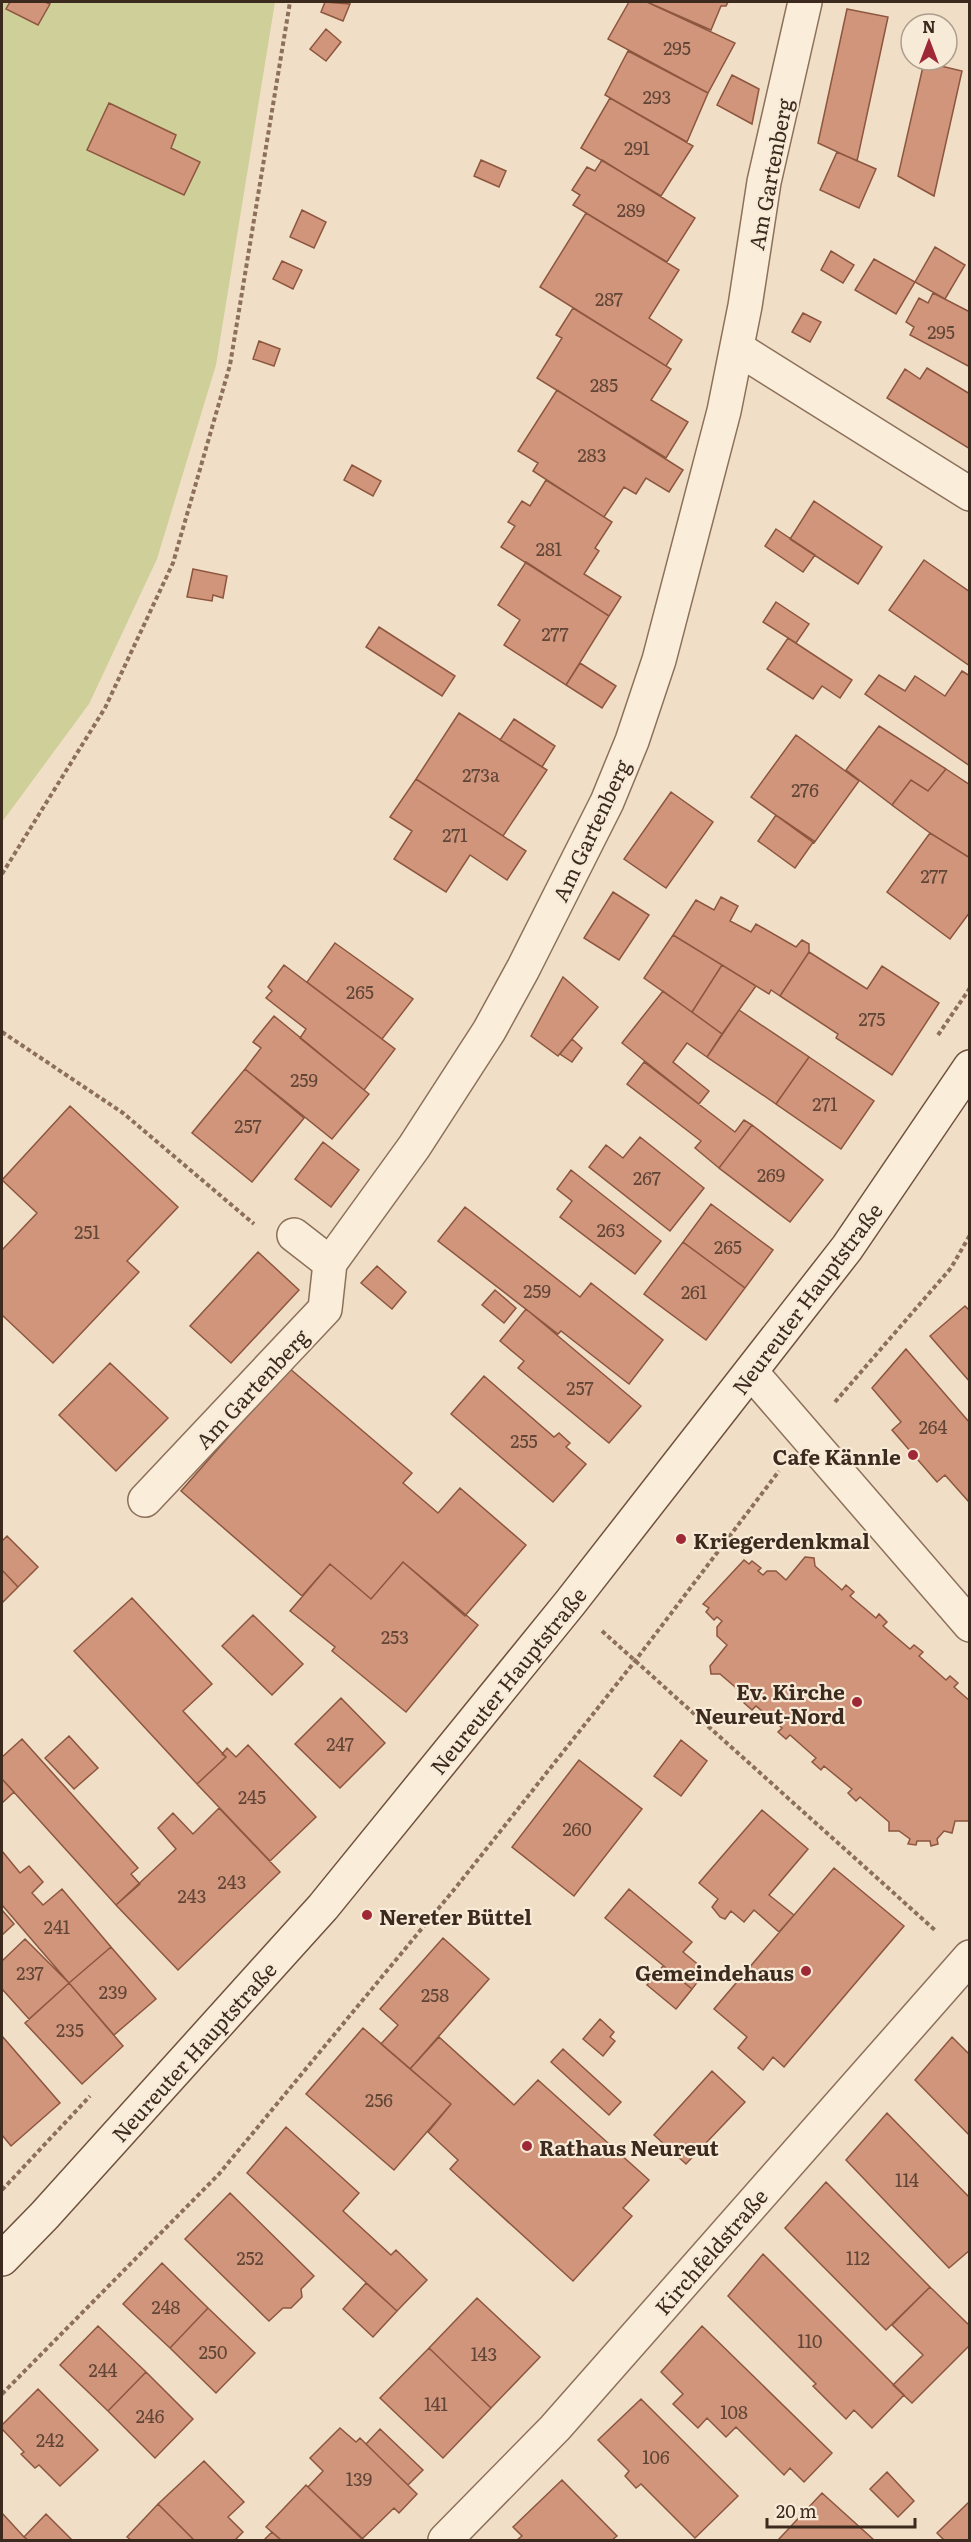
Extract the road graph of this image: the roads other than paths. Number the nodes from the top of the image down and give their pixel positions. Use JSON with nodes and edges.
{"nodes":[{"id":1,"x":805,"y":2,"type":"edge"},
{"id":2,"x":737,"y":348,"type":"junction"},
{"id":3,"x":969,"y":494,"type":"edge"},
{"id":4,"x":969,"y":1067,"type":"edge"},
{"id":5,"x":294,"y":1235,"type":"dead end"},
{"id":6,"x":330,"y":1263,"type":"junction"},
{"id":7,"x":752,"y":1372,"type":"junction"},
{"id":8,"x":144,"y":1500,"type":"dead end"},
{"id":9,"x":969,"y":1625,"type":"edge"},
{"id":10,"x":968,"y":1958,"type":"edge"},
{"id":11,"x":2,"y":2259,"type":"edge"},
{"id":12,"x":446,"y":2541,"type":"edge"}],
"edges":[{"from":1,"to":2,"type":"street","name":"Am Gartenberg"},
{"from":2,"to":3,"type":"street"},
{"from":2,"to":6,"type":"street","name":"Am Gartenberg"},
{"from":4,"to":7,"type":"street","name":"Neureuter Hauptstraße"},
{"from":5,"to":6,"type":"street"},
{"from":6,"to":8,"type":"street","name":"Am Gartenberg"},
{"from":7,"to":9,"type":"street"},
{"from":7,"to":11,"type":"street","name":"Neureuter Hauptstraße"},
{"from":10,"to":12,"type":"street","name":"Kirchfeldstraße"}]}
